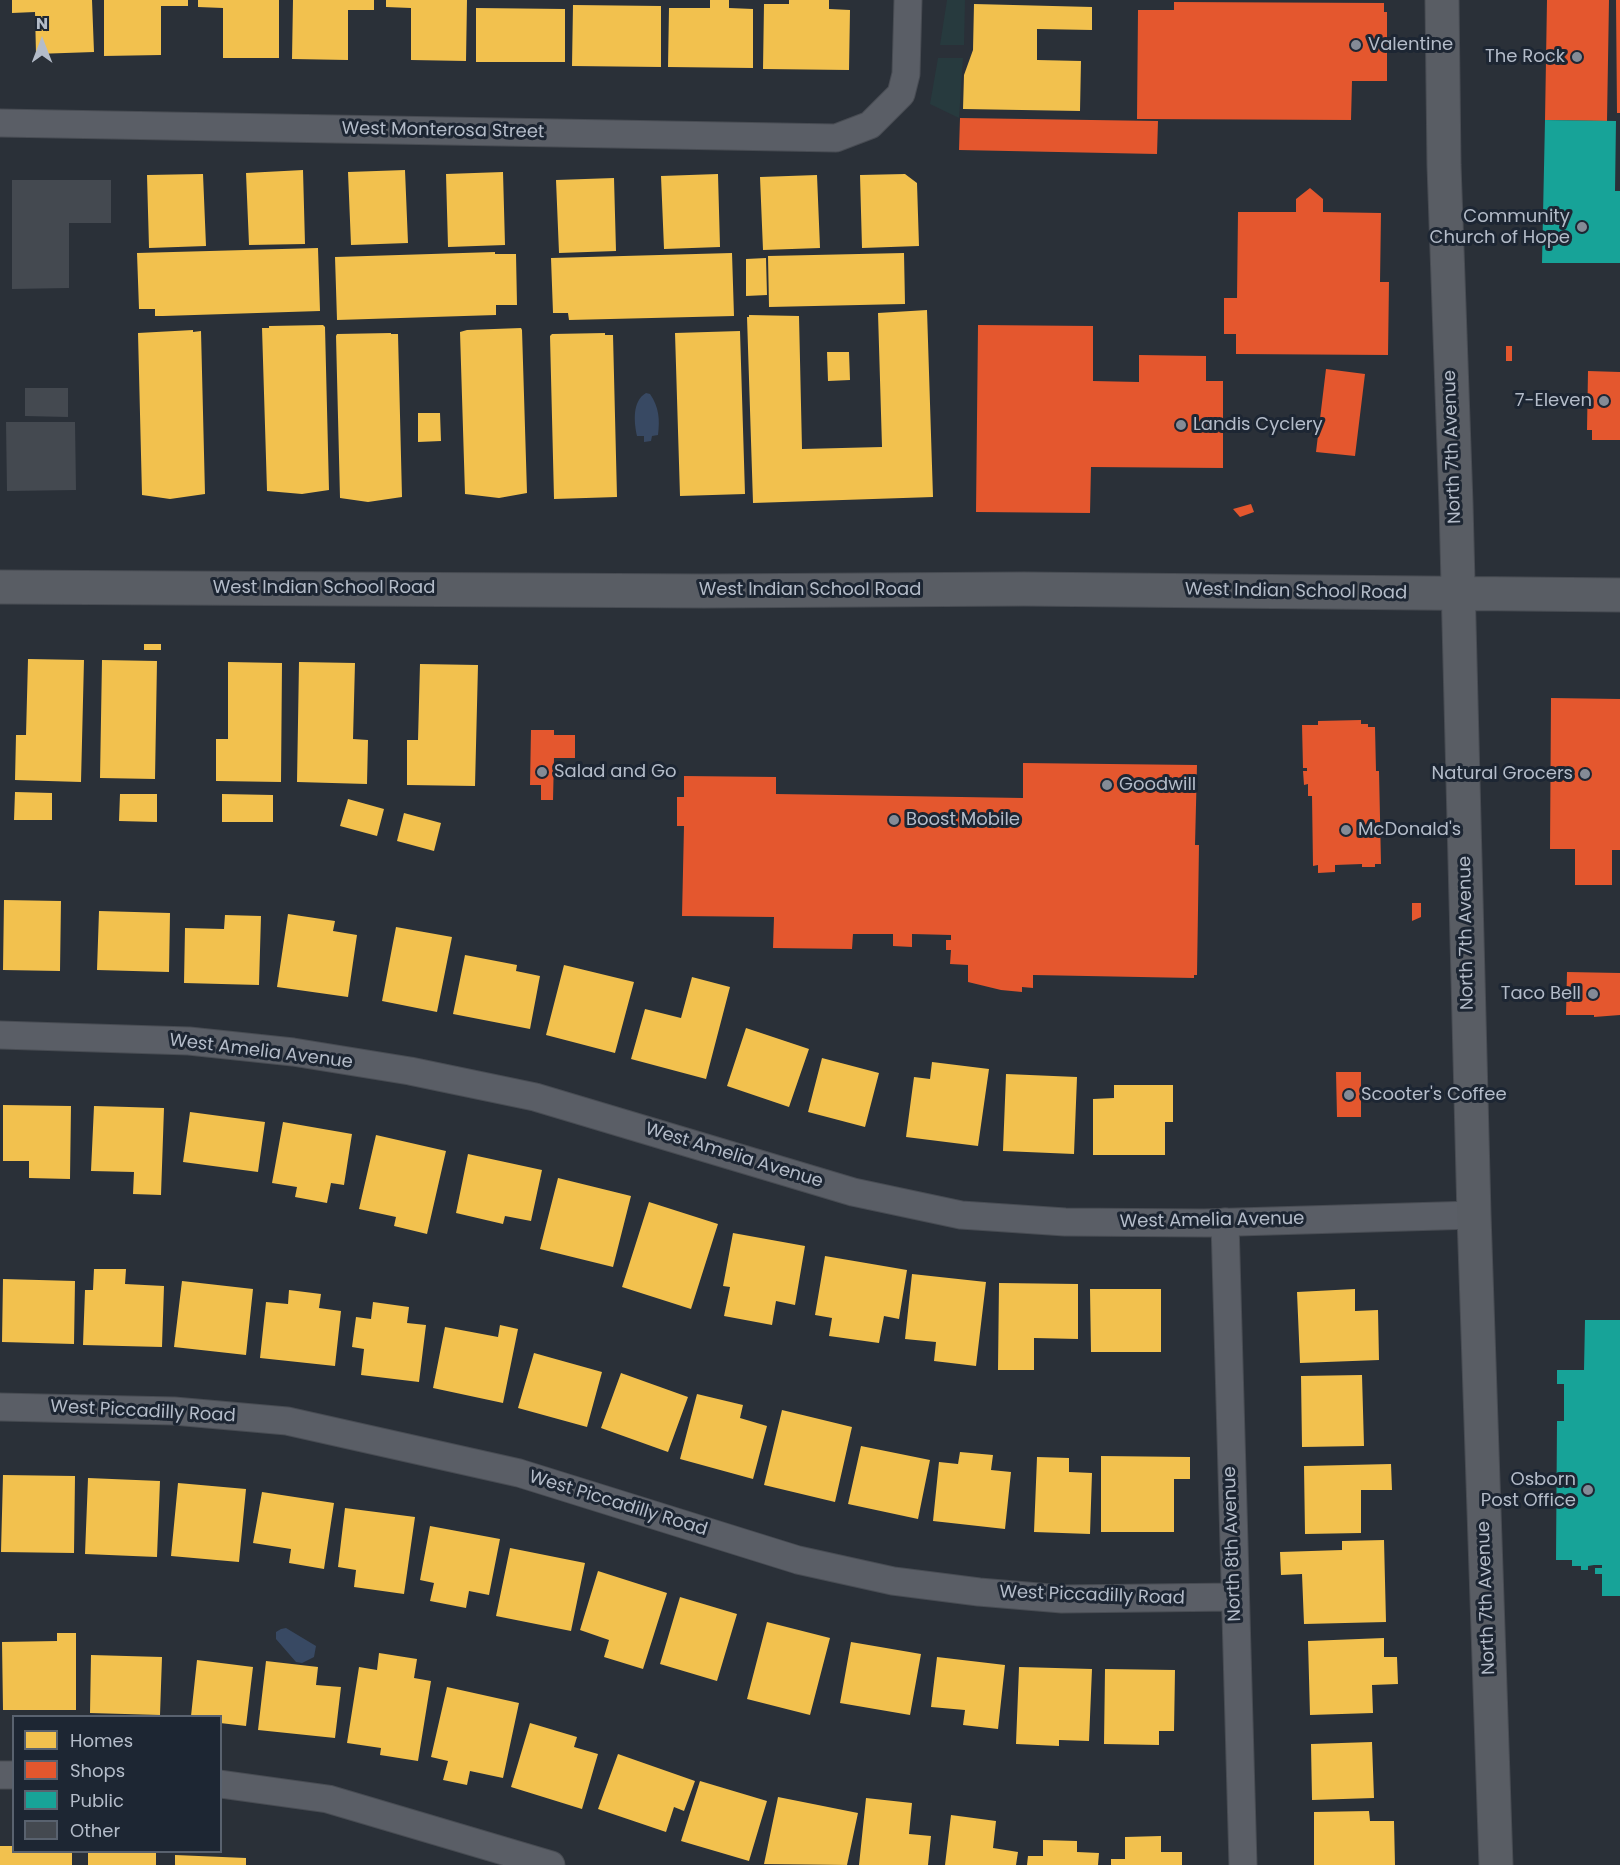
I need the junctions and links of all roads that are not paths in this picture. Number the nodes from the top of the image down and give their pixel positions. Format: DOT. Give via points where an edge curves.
graph roads {
  1 [pos="908,0"];
  2 [pos="1442,0"];
  3 [pos="0,123"];
  4 [pos="0,586"];
  5 [pos="1456,594"];
  6 [pos="1620,595"];
  7 [pos="0,1035"];
  8 [pos="1474,1215"];
  9 [pos="1225,1222"];
  10 [pos="0,1407"];
  11 [pos="1235,1597"];
  12 [pos="222,1784"];
  13 [pos="551,1865"];
  14 [pos="1243,1865"];
  15 [pos="1496,1865"];
  1 -- 3 [label="street, West Monterosa Street" via="901,94 870,125 836,138"];
  2 -- 5 [label="main road, North 7th Avenue"];
  4 -- 5 [label="main road, West Indian School Road"];
  5 -- 6 [label="main road, West Indian School Road"];
  5 -- 8 [label="main road, North 7th Avenue"];
  7 -- 9 [label="street, West Amelia Avenue" via="189,1041 293,1052 410,1071 535,1097 853,1192 961,1215 1065,1222"];
  8 -- 9 [label="street, West Amelia Avenue"];
  8 -- 15 [label="main road, North 7th Avenue"];
  9 -- 11 [label="street, North 8th Avenue"];
  10 -- 11 [label="street, West Piccadilly Road" via="174,1411 287,1420 519,1473 798,1560 893,1581 1062,1599"];
  11 -- 14 [label="street, North 8th Avenue"];
  12 -- 13 [label="street" via="328,1799"];
}
